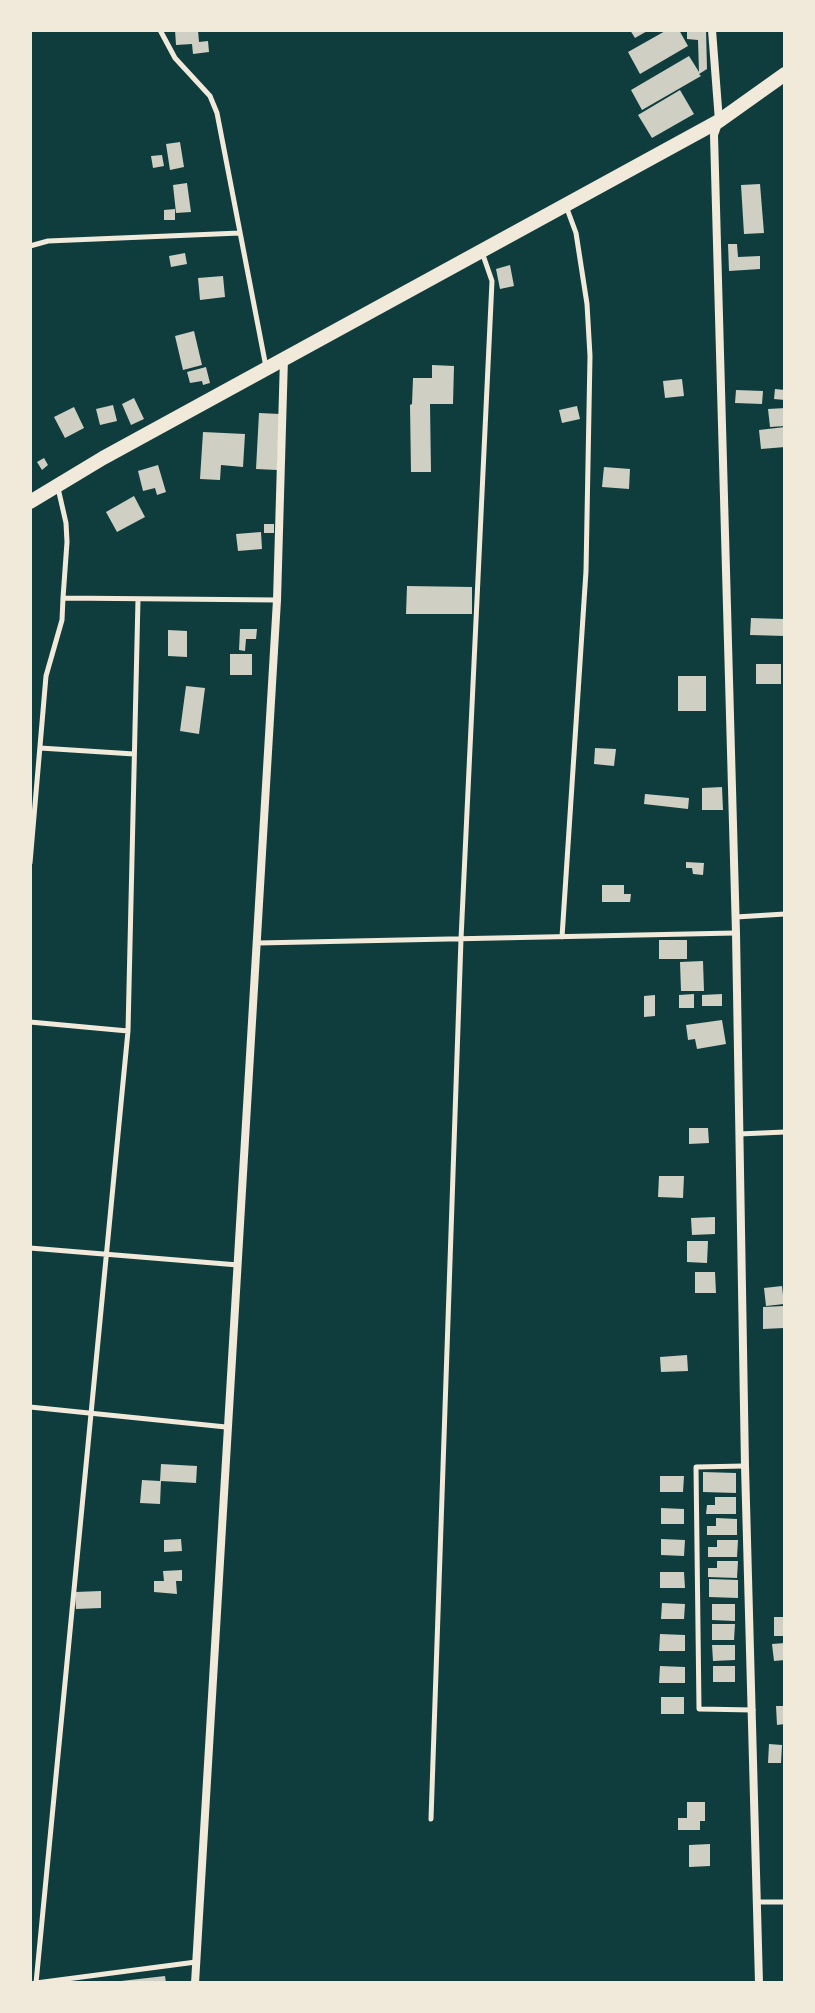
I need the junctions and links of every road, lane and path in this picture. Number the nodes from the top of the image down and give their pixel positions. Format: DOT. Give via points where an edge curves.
graph roads {
  1 [pos="160,30"];
  2 [pos="712,30"];
  3 [pos="785,74"];
  4 [pos="719,121"];
  5 [pos="566,205"];
  6 [pos="240,233"];
  7 [pos="30,246"];
  8 [pos="482,251"];
  9 [pos="284,358"];
  10 [pos="266,368"];
  11 [pos="58,486"];
  12 [pos="30,502"];
  13 [pos="63,598"];
  14 [pos="138,599"];
  15 [pos="277,600"];
  16 [pos="40,748"];
  17 [pos="134,754"];
  18 [pos="30,863"];
  19 [pos="785,914"];
  20 [pos="736,917"];
  21 [pos="736,933"];
  22 [pos="562,937"];
  23 [pos="461,939"];
  24 [pos="258,943"];
  25 [pos="30,1022"];
  26 [pos="128,1031"];
  27 [pos="785,1132"];
  28 [pos="739,1134"];
  29 [pos="30,1248"];
  30 [pos="106,1254"];
  31 [pos="238,1265"];
  32 [pos="30,1407"];
  33 [pos="91,1414"];
  34 [pos="226,1427"];
  35 [pos="745,1466"];
  36 [pos="753,1710"];
  37 [pos="431,1819"];
  38 [pos="757,1902"];
  39 [pos="785,1902"];
  40 [pos="196,1962"];
  41 [pos="36,1983"];
  42 [pos="195,1983"];
  43 [pos="759,1983"];
  1 -- 6 [label="lane" via="217,113"];
  2 -- 4 [label="street"];
  3 -- 4 [label="main road"];
  4 -- 5 [label="main road"];
  4 -- 20 [label="street" via="714,135"];
  5 -- 8 [label="main road"];
  5 -- 22 [label="lane" via="581,262 590,356 586,571"];
  6 -- 7 [label="lane"];
  6 -- 10 [label="lane"];
  8 -- 9 [label="main road"];
  8 -- 23 [label="lane" via="492,281"];
  9 -- 10 [label="main road"];
  9 -- 15 [label="street"];
  10 -- 11 [label="main road"];
  11 -- 12 [label="main road"];
  11 -- 13 [label="lane" via="67,542"];
  13 -- 14 [label="lane"];
  13 -- 16 [label="lane" via="46,676"];
  14 -- 15 [label="lane"];
  14 -- 17 [label="lane"];
  15 -- 24 [label="street"];
  16 -- 17 [label="lane"];
  16 -- 18 [label="lane"];
  17 -- 26 [label="lane"];
  19 -- 20 [label="lane"];
  20 -- 21 [label="street"];
  21 -- 22 [label="lane"];
  21 -- 28 [label="street"];
  22 -- 23 [label="lane"];
  23 -- 24 [label="lane"];
  23 -- 37 [label="lane"];
  24 -- 31 [label="street"];
  25 -- 26 [label="lane"];
  26 -- 30 [label="lane"];
  27 -- 28 [label="lane"];
  28 -- 35 [label="street"];
  29 -- 30 [label="lane"];
  30 -- 31 [label="lane"];
  30 -- 33 [label="lane"];
  31 -- 34 [label="street"];
  32 -- 33 [label="lane"];
  33 -- 34 [label="lane"];
  33 -- 41 [label="lane"];
  34 -- 40 [label="street"];
  35 -- 36 [label="street"];
  35 -- 36 [label="lane" via="696,1467 699,1709"];
  36 -- 38 [label="street"];
  38 -- 39 [label="lane"];
  38 -- 43 [label="street"];
  40 -- 41 [label="lane"];
  40 -- 42 [label="street"];
}
